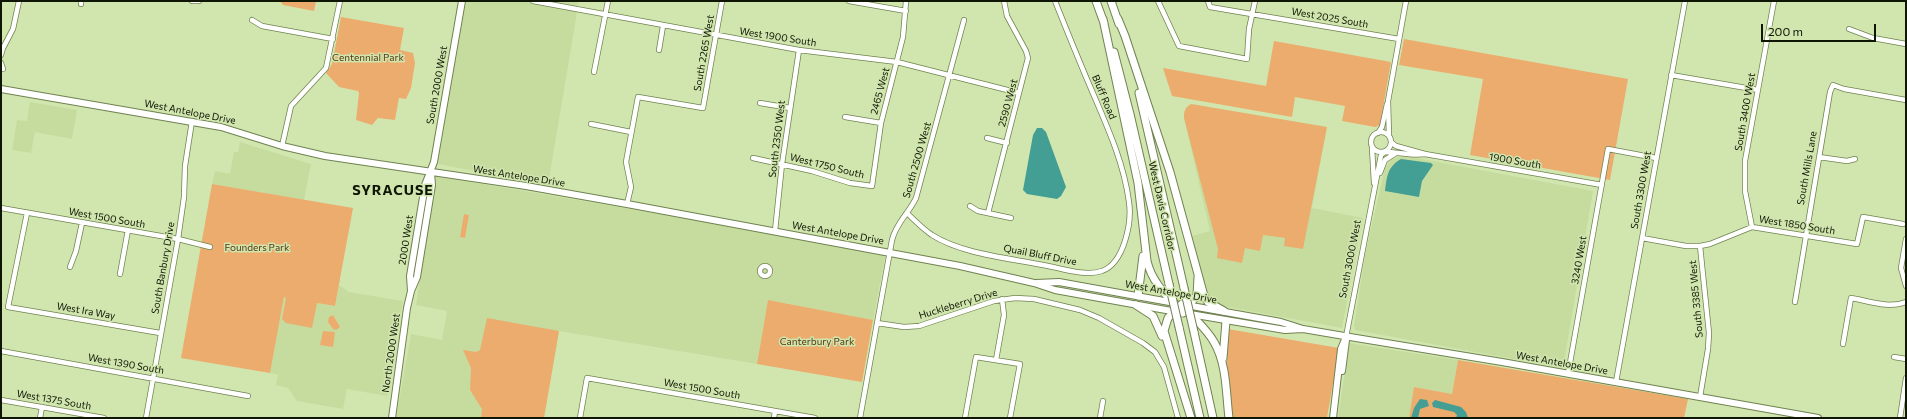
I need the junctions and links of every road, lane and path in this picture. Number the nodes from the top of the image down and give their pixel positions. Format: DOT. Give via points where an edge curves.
graph roads {
  1 [pos="19,1"];
  2 [pos="192,1"];
  3 [pos="340,1"];
  4 [pos="462,1"];
  5 [pos="533,1"];
  6 [pos="608,1"];
  7 [pos="722,1"];
  8 [pos="849,1"];
  9 [pos="906,1"];
  10 [pos="1004,1"];
  11 [pos="1055,1"];
  12 [pos="1096,1"];
  13 [pos="1111,1"];
  14 [pos="1158,1"];
  15 [pos="1208,1"];
  16 [pos="1255,1"];
  17 [pos="1406,1"];
  18 [pos="1685,1"];
  19 [pos="1774,1"];
  20 [pos="198,2"];
  21 [pos="906,11"];
  22 [pos="606,14"];
  23 [pos="1252,14"];
  24 [pos="1103,19"];
  25 [pos="1118,19"];
  26 [pos="252,20"];
  27 [pos="964,20"];
  28 [pos="663,26"];
  29 [pos="1850,29"];
  30 [pos="715,35"];
  31 [pos="333,39"];
  32 [pos="1400,39"];
  33 [pos="1906,44"];
  34 [pos="659,50"];
  35 [pos="799,50"];
  36 [pos="1,55"];
  37 [pos="1,62"];
  38 [pos="897,62"];
  39 [pos="3,69"];
  40 [pos="594,72"];
  41 [pos="1671,75"];
  42 [pos="950,76"];
  43 [pos="1,89"];
  44 [pos="1758,90"];
  45 [pos="1019,93"];
  46 [pos="1906,100"];
  47 [pos="1388,101"];
  48 [pos="760,103"];
  49 [pos="790,108"];
  50 [pos="845,117"];
  51 [pos="192,121"];
  52 [pos="881,123"];
  53 [pos="591,124"];
  54 [pos="631,132"];
  55 [pos="1377,133"];
  56 [pos="1389,136"];
  57 [pos="987,138"];
  58 [pos="1391,142"];
  59 [pos="1007,143"];
  60 [pos="282,146"];
  61 [pos="1372,147"];
  62 [pos="1385,152"];
  63 [pos="1400,152"];
  64 [pos="1425,154"];
  65 [pos="1818,157"];
  66 [pos="753,158"];
  67 [pos="1656,158"];
  68 [pos="1855,159"];
  69 [pos="782,164"];
  70 [pos="431,172"];
  71 [pos="1377,177"];
  72 [pos="1374,184"];
  73 [pos="1602,185"];
  74 [pos="872,186"];
  75 [pos="1129,202"];
  76 [pos="627,204"];
  77 [pos="970,206"];
  78 [pos="1,208"];
  79 [pos="27,213"];
  80 [pos="907,213"];
  81 [pos="988,213"];
  82 [pos="1011,218"];
  83 [pos="82,223"];
  84 [pos="1903,224"];
  85 [pos="1752,227"];
  86 [pos="1144,228"];
  87 [pos="128,230"];
  88 [pos="775,231"];
  89 [pos="1805,236"];
  90 [pos="1642,238"];
  91 [pos="178,239"];
  92 [pos="1906,239"];
  93 [pos="1700,246"];
  94 [pos="210,247"];
  95 [pos="889,252"];
  96 [pos="70,267"];
  97 [pos="120,274"];
  98 [pos="1198,277"];
  99 [pos="1034,283"];
  100 [pos="1906,286"];
  101 [pos="411,291"];
  102 [pos="1138,296"];
  103 [pos="1002,299"];
  104 [pos="1795,302"];
  105 [pos="1906,302"];
  106 [pos="1136,305"];
  107 [pos="1182,308"];
  108 [pos="1224,311"];
  109 [pos="1226,321"];
  110 [pos="877,323"];
  111 [pos="1303,329"];
  112 [pos="160,333"];
  113 [pos="1346,337"];
  114 [pos="1166,343"];
  115 [pos="1843,344"];
  116 [pos="1,351"];
  117 [pos="1894,357"];
  118 [pos="1906,359"];
  119 [pos="996,360"];
  120 [pos="1223,368"];
  121 [pos="1568,374"];
  122 [pos="153,378"];
  123 [pos="1906,378"];
  124 [pos="1616,382"];
  125 [pos="248,396"];
  126 [pos="1700,397"];
  127 [pos="1,400"];
  128 [pos="1103,401"];
  129 [pos="42,407"];
  130 [pos="775,411"];
  131 [pos="89,417"];
  132 [pos="40,418"];
  133 [pos="104,418"];
  134 [pos="146,418"];
  135 [pos="392,418"];
  136 [pos="580,418"];
  137 [pos="774,418"];
  138 [pos="815,418"];
  139 [pos="860,418"];
  140 [pos="965,418"];
  141 [pos="1010,418"];
  142 [pos="1100,418"];
  143 [pos="1178,418"];
  144 [pos="1191,418"];
  145 [pos="1200,418"];
  146 [pos="1213,418"];
  147 [pos="1229,418"];
  148 [pos="1332,418"];
  149 [pos="1818,418"];
  150 [pos="1900,418"];
  1 -- 36 [label="street" via="13,29"];
  2 -- 20 [label="street"];
  3 -- 31 [label="street"];
  4 -- 70 [label="main road, South 2000 West"];
  5 -- 22 [label="street, West 1900 South"];
  6 -- 22 [label="street"];
  7 -- 30 [label="street, South 2265 West"];
  8 -- 21 [label="street"];
  9 -- 21 [label="street, 2465 West"];
  10 -- 45 [label="street, 2590 West" via="1007,16 1028,58"];
  11 -- 75 [label="street, Bluff Road" via="1112,138"];
  12 -- 24 [label="highway, West Davis Corridor"];
  13 -- 25 [label="highway, West Davis Corridor"];
  14 -- 23 [label="street" via="1179,46 1247,59"];
  15 -- 23 [label="street, West 2025 South" via="1210,7"];
  16 -- 23 [label="street"];
  17 -- 32 [label="street"];
  18 -- 41 [label="street, South 3300 West"];
  19 -- 44 [label="street, South 3400 West"];
  21 -- 38 [label="street, 2465 West"];
  22 -- 28 [label="street, West 1900 South"];
  22 -- 40 [label="street"];
  23 -- 32 [label="street, West 2025 South"];
  24 -- 86 [label="highway" via="1138,183"];
  24 -- 145 [label="highway, West Davis Corridor, bridge" via="1130,114"];
  25 -- 98 [label="highway" via="1170,172"];
  25 -- 146 [label="highway, West Davis Corridor, bridge" via="1138,86"];
  26 -- 31 [label="street" via="262,26"];
  27 -- 42 [label="street, South 2500 West"];
  28 -- 30 [label="street, West 1900 South"];
  28 -- 34 [label="street"];
  29 -- 33 [label="street" via="1873,38"];
  30 -- 35 [label="street, West 1900 South"];
  30 -- 54 [label="street, South 2265 West" via="703,108 638,97"];
  31 -- 60 [label="street" via="326,68 291,106"];
  32 -- 47 [label="street"];
  35 -- 38 [label="street, West 1900 South"];
  35 -- 49 [label="street, South 2350 West"];
  37 -- 39 [label="street"];
  38 -- 42 [label="street, West 1900 South"];
  38 -- 52 [label="street, 2465 West"];
  41 -- 44 [label="street"];
  41 -- 67 [label="street, South 3300 West"];
  42 -- 45 [label="street, West 1900 South"];
  42 -- 80 [label="street, South 2500 West" via="916,198"];
  43 -- 51 [label="main road, West Antelope Drive"];
  44 -- 85 [label="street, South 3400 West" via="1744,176"];
  45 -- 59 [label="street, 2590 West"];
  46 -- 65 [label="street, South Mills Lane" via="1833,85"];
  47 -- 55 [label="street" via="1382,127"];
  47 -- 56 [label="street"];
  48 -- 49 [label="street"];
  49 -- 69 [label="street, South 2350 West"];
  50 -- 52 [label="street"];
  51 -- 60 [label="main road, West Antelope Drive"];
  51 -- 91 [label="street, South Banbury Drive"];
  52 -- 74 [label="street, 2465 West"];
  53 -- 54 [label="street"];
  54 -- 76 [label="street" via="626,162 631,187"];
  55 -- 56 [label="street"];
  55 -- 61 [label="street" via="1371,141"];
  56 -- 58 [label="street"];
  57 -- 59 [label="street"];
  58 -- 62 [label="street" via="1390,148"];
  58 -- 64 [label="street"];
  59 -- 81 [label="street, 2590 West"];
  60 -- 70 [label="main road, West Antelope Drive" via="325,156"];
  61 -- 62 [label="street" via="1376,151"];
  61 -- 72 [label="street, South 3000 West"];
  62 -- 63 [label="street"];
  62 -- 71 [label="street, South 3000 West" via="1379,161"];
  63 -- 64 [label="street"];
  63 -- 71 [label="street" via="1385,160"];
  64 -- 73 [label="street, 1900 South"];
  65 -- 68 [label="street" via="1847,162"];
  65 -- 89 [label="street, South Mills Lane"];
  66 -- 69 [label="street, West 1750 South"];
  67 -- 73 [label="street, 3240 West" via="1608,149"];
  67 -- 90 [label="street, South 3300 West"];
  69 -- 74 [label="street, West 1750 South" via="850,183"];
  69 -- 88 [label="street, South 2350 West"];
  70 -- 76 [label="main road, West Antelope Drive"];
  70 -- 101 [label="main road, 2000 West" via="425,185 410,276"];
  71 -- 72 [label="street, South 3000 West"];
  72 -- 113 [label="street, South 3000 West"];
  73 -- 121 [label="street, 3240 West"];
  75 -- 80 [label="street, Quail Bluff Drive" via="1129,220 1120,255 1109,268 1093,273 966,249 944,242"];
  76 -- 88 [label="main road, West Antelope Drive"];
  77 -- 81 [label="street"];
  78 -- 79 [label="street, West 1500 South"];
  79 -- 83 [label="street, West 1500 South"];
  79 -- 112 [label="street, West Ira Way" via="8,307"];
  80 -- 95 [label="street, South 2500 West" via="895,230"];
  81 -- 82 [label="street"];
  83 -- 87 [label="street, West 1500 South"];
  83 -- 96 [label="street"];
  84 -- 89 [label="street, West 1850 South" via="1864,218 1857,244"];
  85 -- 89 [label="street, West 1850 South"];
  85 -- 93 [label="street, West 1850 South"];
  86 -- 102 [label="highway" via="1143,263"];
  86 -- 107 [label="highway" via="1150,272 1157,284"];
  87 -- 91 [label="street, West 1500 South"];
  87 -- 97 [label="street"];
  88 -- 95 [label="main road, West Antelope Drive"];
  89 -- 104 [label="street, South Mills Lane"];
  90 -- 93 [label="street, West 1850 South"];
  90 -- 124 [label="street, South 3300 West"];
  91 -- 94 [label="street, West 1500 South"];
  91 -- 112 [label="street, South Banbury Drive"];
  92 -- 100 [label="street" via="1901,268"];
  93 -- 126 [label="street, South 3385 West" via="1709,333"];
  95 -- 99 [label="main road, West Antelope Drive"];
  95 -- 110 [label="street, South 2500 West"];
  98 -- 107 [label="highway" via="1198,291"];
  98 -- 108 [label="highway" via="1205,298"];
  99 -- 102 [label="main road, West Antelope Drive" via="1058,282"];
  99 -- 106 [label="main road, West Antelope Drive" via="1055,290"];
  101 -- 135 [label="main road, North 2000 West"];
  102 -- 107 [label="main road, West Antelope Drive"];
  103 -- 110 [label="street, Huckleberry Drive" via="919,326 904,327"];
  103 -- 119 [label="street" via="1004,315"];
  103 -- 143 [label="street, Huckleberry Drive" via="1028,298 1093,314 1147,346 1158,356 1165,370"];
  105 -- 115 [label="street" via="1887,305 1852,298"];
  106 -- 107 [label="main road, West Antelope Drive"];
  106 -- 114 [label="highway" via="1153,316"];
  107 -- 108 [label="main road, West Antelope Drive"];
  107 -- 109 [label="main road, West Antelope Drive"];
  107 -- 114 [label="highway" via="1168,317 1164,325"];
  107 -- 120 [label="highway" via="1214,342"];
  108 -- 111 [label="main road, West Antelope Drive" via="1286,323"];
  109 -- 111 [label="main road, West Antelope Drive" via="1285,330"];
  109 -- 120 [label="highway"];
  110 -- 139 [label="street, South 2500 West"];
  111 -- 113 [label="main road, West Antelope Drive"];
  112 -- 122 [label="street, South Banbury Drive"];
  113 -- 121 [label="main road, West Antelope Drive"];
  113 -- 148 [label="main road, South 3000 West" via="1346,350"];
  114 -- 144 [label="highway"];
  116 -- 122 [label="street, West 1390 South"];
  117 -- 118 [label="street"];
  119 -- 140 [label="street" via="976,357"];
  119 -- 141 [label="street" via="1020,364"];
  120 -- 147 [label="highway"];
  121 -- 124 [label="main road, West Antelope Drive"];
  122 -- 125 [label="street, West 1390 South"];
  122 -- 134 [label="street, South Banbury Drive"];
  123 -- 150 [label="street"];
  124 -- 126 [label="main road, West Antelope Drive"];
  126 -- 149 [label="main road, West Antelope Drive"];
  127 -- 129 [label="street, West 1375 South"];
  128 -- 142 [label="street"];
  129 -- 131 [label="street, West 1375 South"];
  129 -- 132 [label="street"];
  130 -- 136 [label="street, West 1500 South" via="587,378"];
  130 -- 137 [label="street"];
  130 -- 138 [label="street, West 1500 South"];
  131 -- 133 [label="street, West 1375 South"];
}
